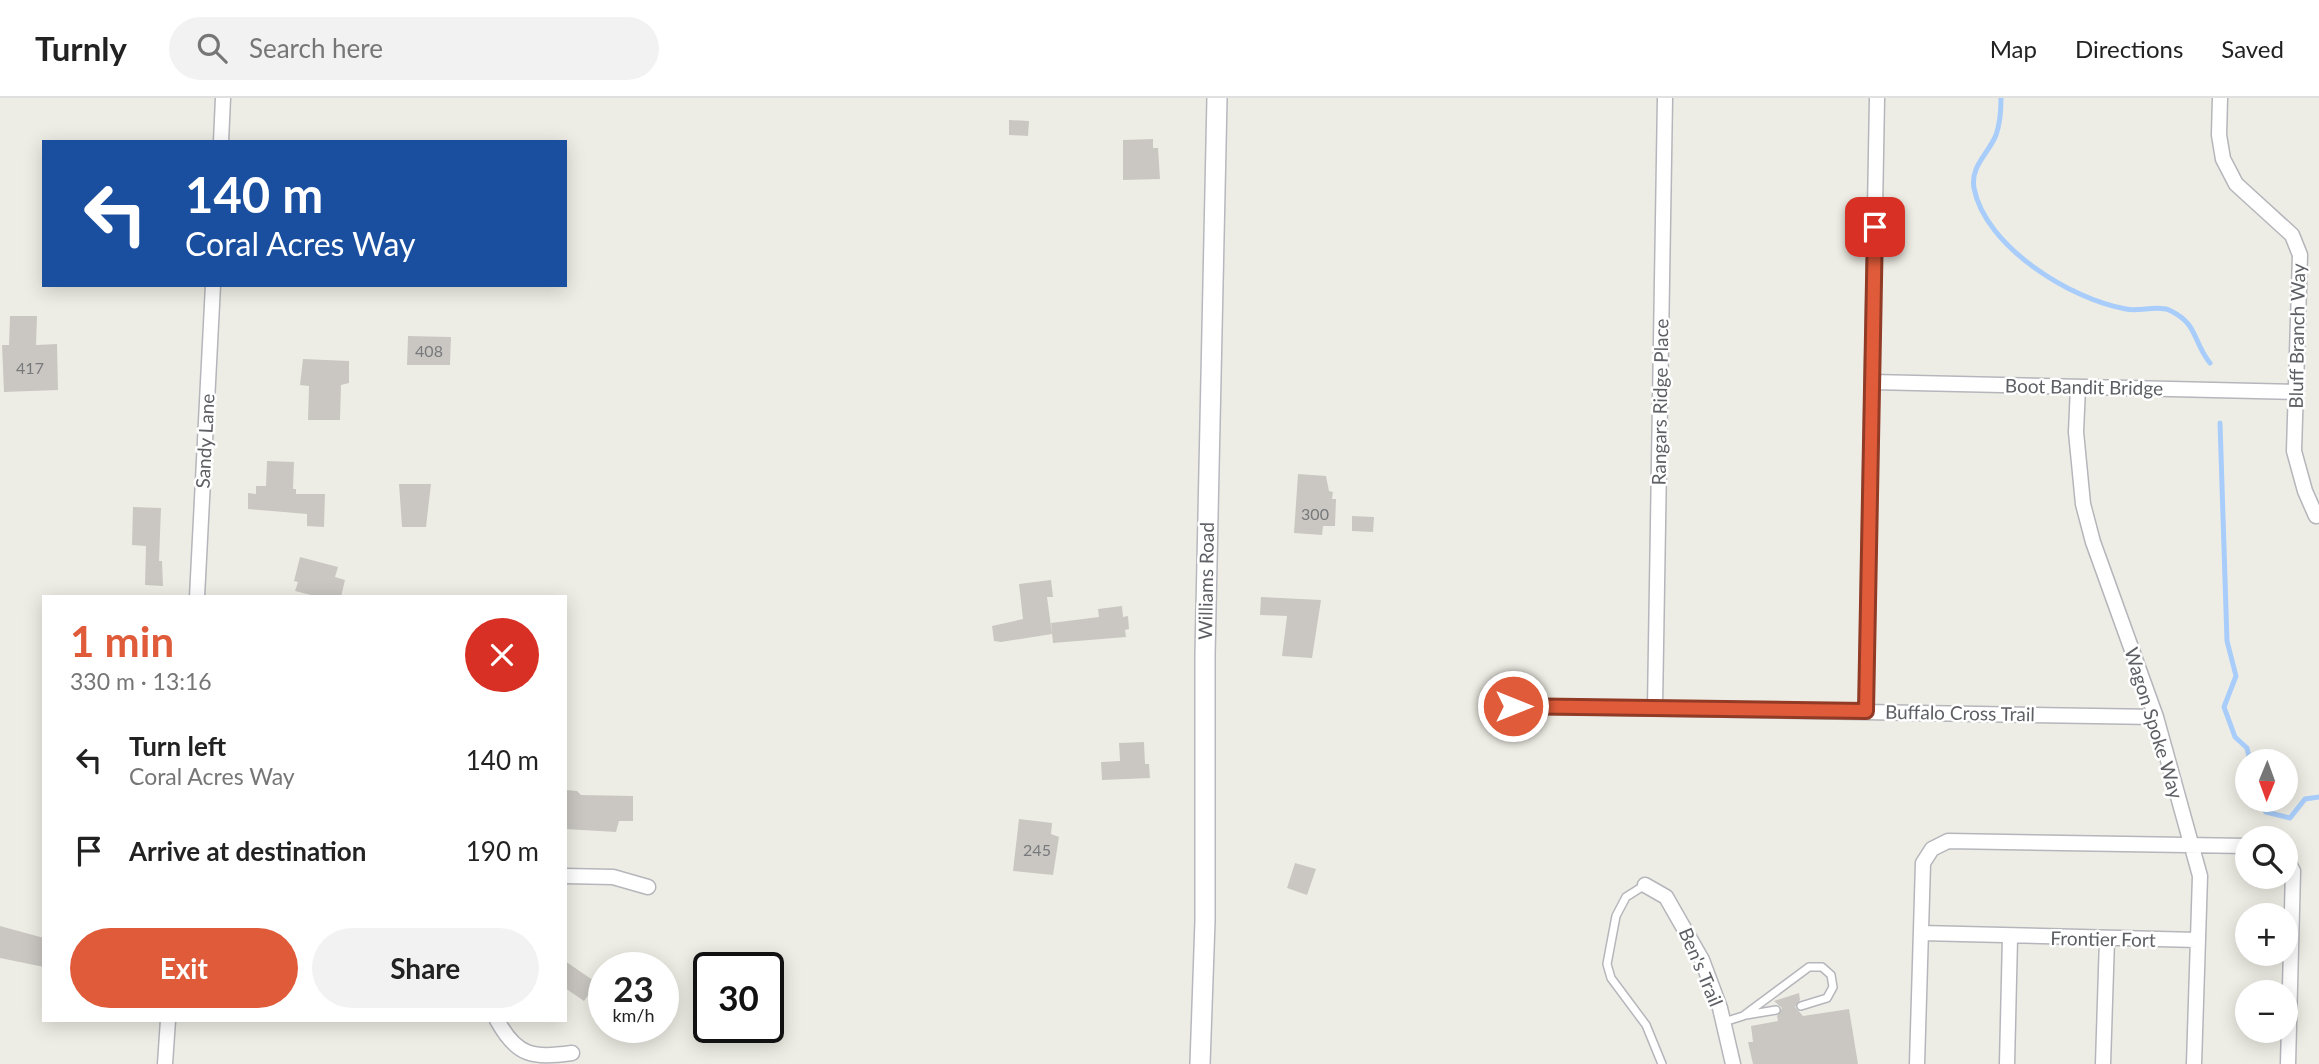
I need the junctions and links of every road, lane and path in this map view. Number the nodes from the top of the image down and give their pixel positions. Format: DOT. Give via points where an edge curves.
graph roads {
  1 [pos="223,98"];
  2 [pos="1217,98"];
  3 [pos="1665,98"];
  4 [pos="1877,98"];
  5 [pos="2220,98"];
  6 [pos="221,140"];
  7 [pos="213,287"];
  8 [pos="1872,382"];
  9 [pos="2078,387"];
  10 [pos="2297,392"];
  11 [pos="2316,516"];
  12 [pos="197,595"];
  13 [pos="1513,706"];
  14 [pos="1655,707"];
  15 [pos="1866,711"];
  16 [pos="2156,717"];
  17 [pos="2191,845"];
  18 [pos="2235,846"];
  19 [pos="567,876"];
  20 [pos="1645,885"];
  21 [pos="648,887"];
  22 [pos="2293,889"];
  23 [pos="1921,933"];
  24 [pos="2010,937"];
  25 [pos="2106,939"];
  26 [pos="2197,940"];
  27 [pos="1801,1006"];
  28 [pos="1776,1010"];
  29 [pos="1743,1016"];
  30 [pos="168,1022"];
  31 [pos="498,1022"];
  32 [pos="1723,1022"];
  33 [pos="572,1053"];
  34 [pos="165,1064"];
  35 [pos="1200,1064"];
  36 [pos="1662,1064"];
  37 [pos="1733,1064"];
  38 [pos="1917,1064"];
  39 [pos="2007,1064"];
  40 [pos="2103,1064"];
  41 [pos="2194,1064"];
  42 [pos="2288,1064"];
  1 -- 6 [label="street"];
  2 -- 35 [label="street, Williams Road"];
  3 -- 14 [label="street, Rangars Ridge Place"];
  4 -- 8 [label="street"];
  5 -- 10 [label="street, Bluff Branch Way" via="2223,159 2236,184 2292,235 2300,255"];
  7 -- 12 [label="street, Sandy Lane"];
  8 -- 9 [label="street, Boot Bandit Bridge"];
  8 -- 15 [label="street"];
  9 -- 10 [label="street, Boot Bandit Bridge"];
  9 -- 16 [label="street, Wagon Spoke Way" via="2083,504"];
  10 -- 11 [label="street, Bluff Branch Way" via="2294,451"];
  13 -- 14 [label="street, Buffalo Cross Trail"];
  14 -- 15 [label="street, Buffalo Cross Trail"];
  15 -- 16 [label="street, Buffalo Cross Trail"];
  16 -- 17 [label="street, Wagon Spoke Way"];
  17 -- 18 [label="street"];
  17 -- 23 [label="street" via="1948,841 1932,849 1923,863"];
  17 -- 26 [label="street, Wagon Spoke Way" via="2200,876"];
  19 -- 21 [label="street" via="613,877"];
  20 -- 32 [label="street, Ben's Trail" via="1667,897 1685,926"];
  20 -- 36 [label="lane" via="1626,897 1616,916 1607,964 1646,1025"];
  22 -- 42 [label="street"];
  23 -- 24 [label="street, Frontier Fort"];
  23 -- 38 [label="street"];
  24 -- 25 [label="street, Frontier Fort"];
  24 -- 39 [label="street"];
  25 -- 26 [label="street, Frontier Fort"];
  25 -- 40 [label="street"];
  26 -- 41 [label="street, Wagon Spoke Way"];
  27 -- 29 [label="lane" via="1827,998 1833,987 1831,975 1822,967 1809,967"];
  28 -- 29 [label="lane"];
  29 -- 32 [label="lane"];
  30 -- 34 [label="street"];
  31 -- 33 [label="street" via="508,1041 521,1051 544,1057"];
  32 -- 37 [label="street, Ben's Trail"];
}
